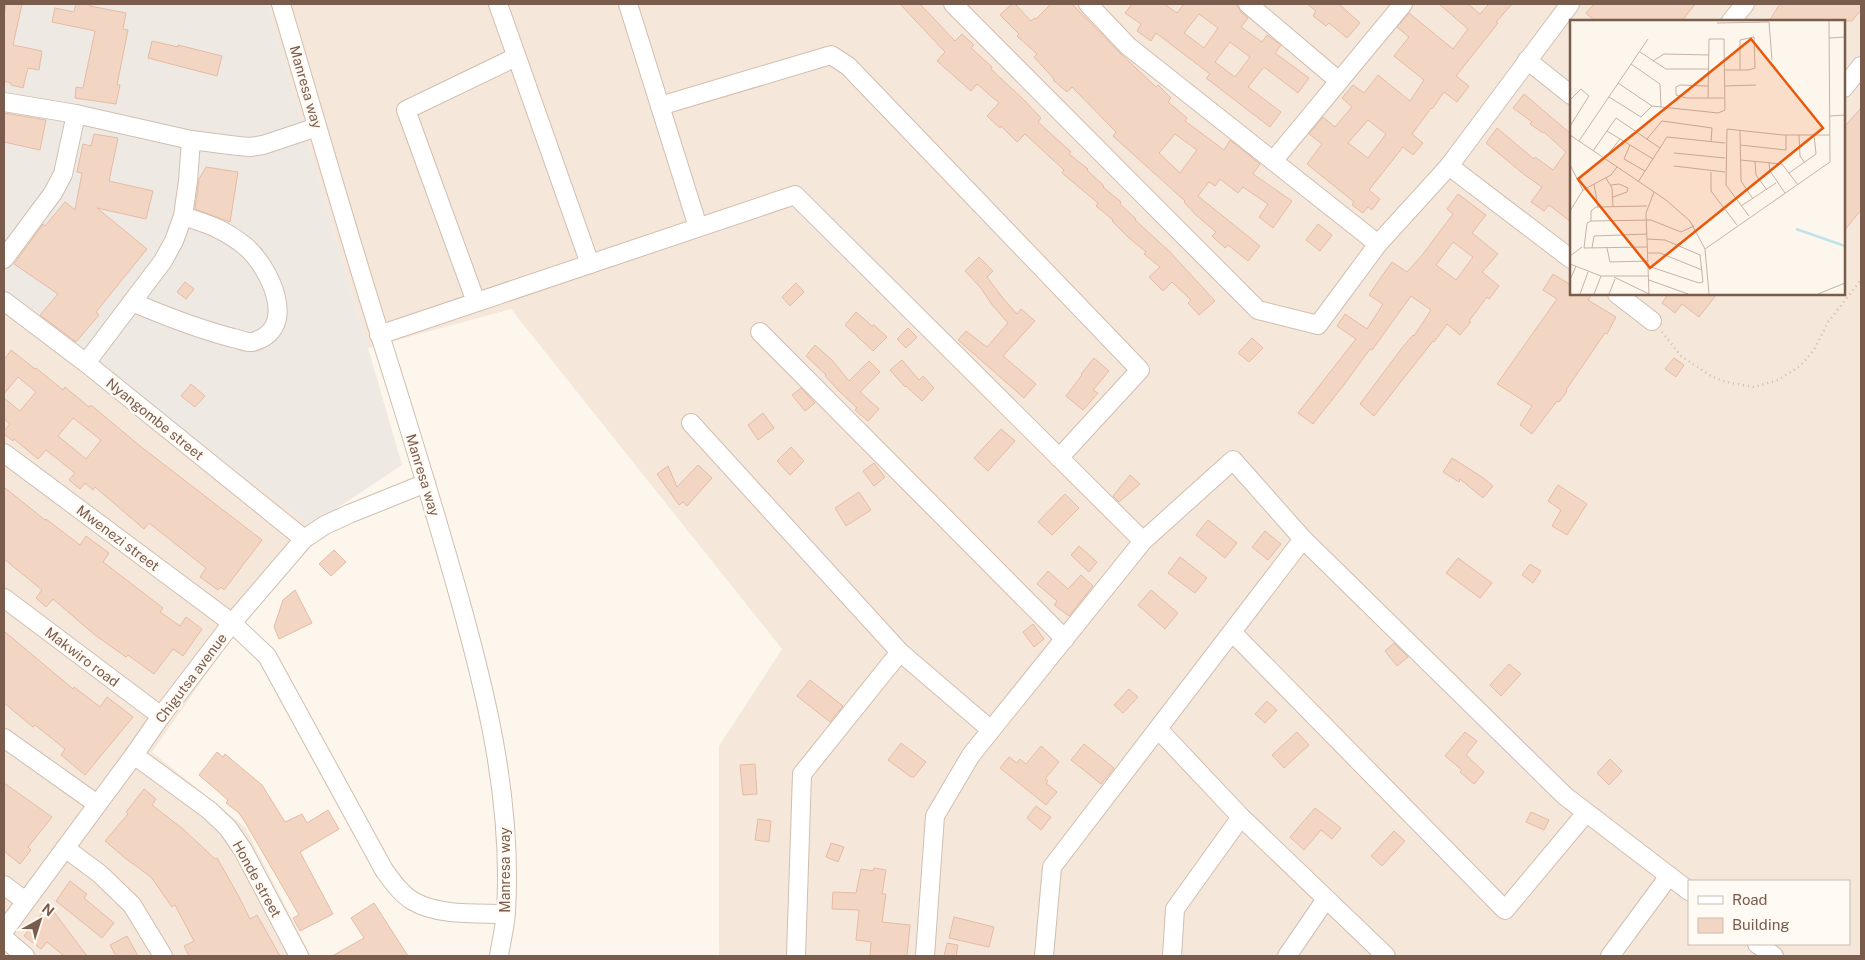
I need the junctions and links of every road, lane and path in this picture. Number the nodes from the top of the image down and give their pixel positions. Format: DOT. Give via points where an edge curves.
graph roads {
  1 [pos="498,4"];
  2 [pos="628,4"];
  3 [pos="953,4"];
  4 [pos="1088,4"];
  5 [pos="1248,4"];
  6 [pos="1403,4"];
  7 [pos="1570,4"];
  8 [pos="1745,4"];
  9 [pos="287,5"];
  10 [pos="1732,20"];
  11 [pos="516,57"];
  12 [pos="1527,60"];
  13 [pos="1861,66"];
  14 [pos="1339,81"];
  15 [pos="1845,87"];
  16 [pos="1570,94"];
  17 [pos="4,102"];
  18 [pos="660,106"];
  19 [pos="76,114"];
  20 [pos="317,127"];
  21 [pos="190,140"];
  22 [pos="1273,160"];
  23 [pos="1448,166"];
  24 [pos="183,216"];
  25 [pos="698,228"];
  26 [pos="1378,244"];
  27 [pos="1570,258"];
  28 [pos="4,259"];
  29 [pos="590,264"];
  30 [pos="1861,280"];
  31 [pos="1618,295"];
  32 [pos="4,302"];
  33 [pos="132,302"];
  34 [pos="476,302"];
  35 [pos="1652,321"];
  36 [pos="760,332"];
  37 [pos="379,335"];
  38 [pos="86,364"];
  39 [pos="691,423"];
  40 [pos="4,453"];
  41 [pos="1059,458"];
  42 [pos="426,483"];
  43 [pos="1303,538"];
  44 [pos="304,539"];
  45 [pos="1143,541"];
  46 [pos="4,598"];
  47 [pos="232,623"];
  48 [pos="1232,632"];
  49 [pos="1065,639"];
  50 [pos="900,652"];
  51 [pos="161,716"];
  52 [pos="1158,729"];
  53 [pos="991,730"];
  54 [pos="4,738"];
  55 [pos="134,755"];
  56 [pos="97,804"];
  57 [pos="1586,812"];
  58 [pos="1241,817"];
  59 [pos="65,848"];
  60 [pos="1669,876"];
  61 [pos="4,885"];
  62 [pos="1688,890"];
  63 [pos="1326,899"];
  64 [pos="25,901"];
  65 [pos="505,914"];
  66 [pos="4,931"];
  67 [pos="4,938"];
  68 [pos="1758,945"];
  69 [pos="25,956"];
  70 [pos="163,956"];
  71 [pos="299,956"];
  72 [pos="499,956"];
  73 [pos="796,956"];
  74 [pos="925,956"];
  75 [pos="1044,956"];
  76 [pos="1172,956"];
  77 [pos="1287,956"];
  78 [pos="1386,956"];
  79 [pos="1610,956"];
  80 [pos="1772,956"];
  1 -- 11 [label="street"];
  2 -- 18 [label="street"];
  3 -- 26 [label="street" via="1258,310 1318,325"];
  4 -- 22 [label="street" via="1128,46"];
  5 -- 14 [label="street"];
  6 -- 14 [label="street"];
  7 -- 12 [label="street"];
  8 -- 10 [label="street"];
  9 -- 20 [label="street, Manresa way"];
  11 -- 29 [label="street"];
  11 -- 34 [label="street" via="406,110"];
  12 -- 16 [label="street"];
  12 -- 23 [label="street"];
  13 -- 15 [label="street"];
  14 -- 22 [label="street"];
  17 -- 19 [label="street"];
  18 -- 25 [label="street"];
  18 -- 41 [label="street" via="831,55 848,66 1140,370"];
  19 -- 21 [label="street"];
  19 -- 28 [label="street" via="63,174 53,193"];
  20 -- 21 [label="street" via="250,147"];
  20 -- 37 [label="street, Manresa way"];
  21 -- 24 [label="street"];
  22 -- 26 [label="street"];
  23 -- 26 [label="street"];
  23 -- 27 [label="street"];
  24 -- 33 [label="street" via="163,261"];
  24 -- 33 [label="street" via="218,228 246,247 263,268 276,296 278,318 268,334 250,342 208,332"];
  25 -- 29 [label="street"];
  25 -- 41 [label="street" via="795,195"];
  29 -- 34 [label="street"];
  30 -- 35 [label="path" via="1828,322 1814,350 1800,366 1778,380 1754,387 1710,376 1681,356"];
  31 -- 35 [label="street"];
  32 -- 38 [label="street, Nyangombe street"];
  33 -- 38 [label="street"];
  34 -- 37 [label="street"];
  36 -- 49 [label="street"];
  37 -- 42 [label="street, Manresa way"];
  38 -- 44 [label="street, Nyangombe street"];
  39 -- 50 [label="street"];
  40 -- 47 [label="street, Mwenezi street"];
  41 -- 45 [label="street"];
  42 -- 44 [label="street, Chigutsa avenue" via="325,525"];
  42 -- 65 [label="street, Manresa way" via="489,708 505,822"];
  43 -- 45 [label="street" via="1233,460"];
  43 -- 48 [label="street"];
  43 -- 57 [label="street" via="1565,796"];
  44 -- 47 [label="street, Chigutsa avenue"];
  45 -- 49 [label="street"];
  46 -- 51 [label="street, Makwiro road"];
  47 -- 51 [label="street, Chigutsa avenue"];
  47 -- 65 [label="street, Mwenezi street" via="258,646 275,668 384,870 396,886 413,901 434,911"];
  48 -- 52 [label="street"];
  48 -- 57 [label="street" via="1505,910"];
  49 -- 53 [label="street"];
  50 -- 53 [label="street"];
  50 -- 73 [label="street" via="802,774"];
  51 -- 55 [label="street, Chigutsa avenue"];
  52 -- 58 [label="street"];
  52 -- 75 [label="street" via="1052,867"];
  53 -- 74 [label="street" via="971,755 935,816"];
  54 -- 56 [label="street"];
  55 -- 56 [label="street, Chigutsa avenue"];
  55 -- 71 [label="street, Honde street" via="209,810 228,828"];
  56 -- 59 [label="street, Chigutsa avenue"];
  57 -- 60 [label="street"];
  58 -- 63 [label="street"];
  58 -- 76 [label="street" via="1175,909"];
  59 -- 64 [label="street, Chigutsa avenue"];
  59 -- 70 [label="street" via="100,874 132,905"];
  60 -- 62 [label="street"];
  60 -- 79 [label="street"];
  61 -- 64 [label="street"];
  63 -- 77 [label="street"];
  63 -- 78 [label="street"];
  64 -- 66 [label="street, Chigutsa avenue"];
  65 -- 72 [label="street, Manresa way"];
  67 -- 69 [label="street"];
  68 -- 80 [label="street"];
}
